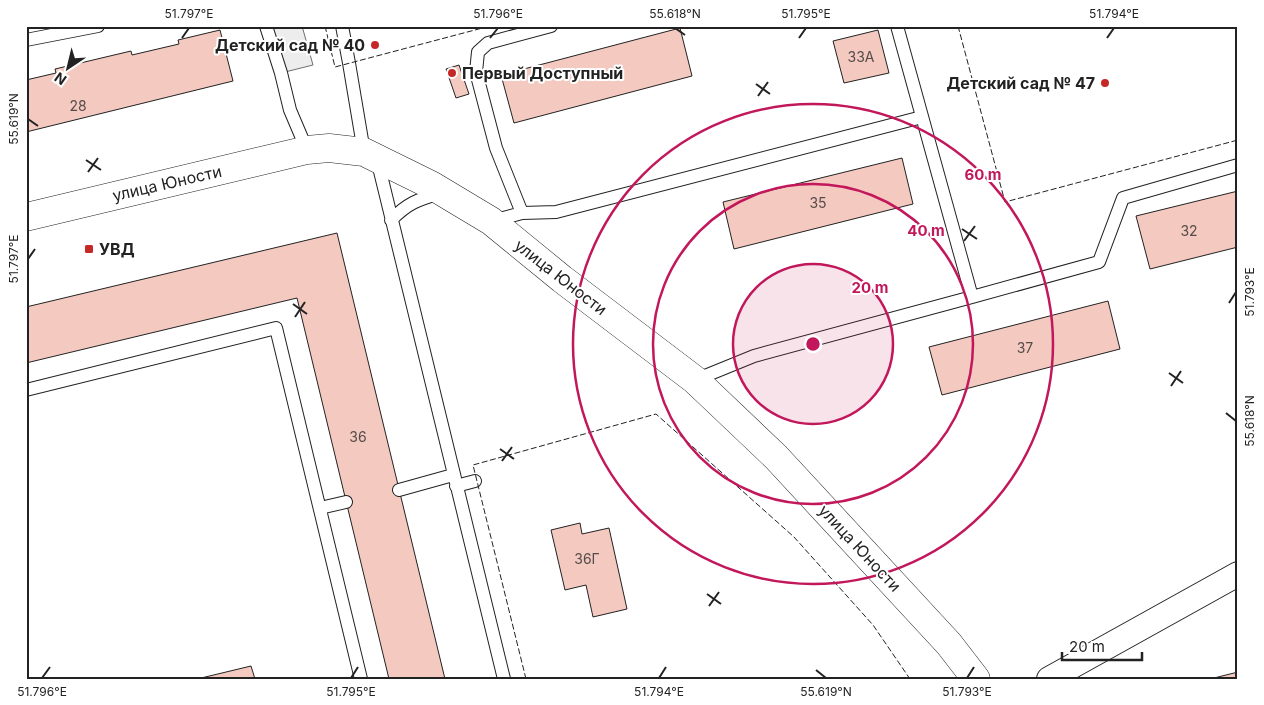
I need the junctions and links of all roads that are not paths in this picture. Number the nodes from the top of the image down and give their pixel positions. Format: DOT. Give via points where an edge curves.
graph roads {
  1 [pos="98,26"];
  2 [pos="266,26"];
  3 [pos="342,26"];
  4 [pos="550,26"];
  5 [pos="897,26"];
  6 [pos="26,40"];
  7 [pos="922,117"];
  8 [pos="307,150"];
  9 [pos="370,155"];
  10 [pos="1238,165"];
  11 [pos="443,192"];
  12 [pos="522,214"];
  13 [pos="26,217"];
  14 [pos="391,220"];
  15 [pos="491,221"];
  16 [pos="972,297"];
  17 [pos="695,380"];
  18 [pos="26,390"];
  19 [pos="455,481"];
  20 [pos="476,481"];
  21 [pos="399,490"];
  22 [pos="346,502"];
  23 [pos="320,508"];
  24 [pos="1238,574"];
  25 [pos="361,679"];
  26 [pos="504,679"];
  27 [pos="976,679"];
  28 [pos="1048,679"];
  1 -- 6 [label="lane"];
  2 -- 8 [label="lane" via="290,110"];
  3 -- 9 [label="lane"];
  4 -- 12 [label="lane" via="488,43 478,52 476,72 496,148"];
  5 -- 7 [label="lane"];
  7 -- 12 [label="lane" via="556,212"];
  7 -- 16 [label="lane"];
  8 -- 9 [label="street, улица Юности" via="329,148"];
  8 -- 13 [label="street, улица Юности"];
  9 -- 11 [label="street, улица Юности"];
  9 -- 14 [label="lane"];
  10 -- 16 [label="lane" via="1123,198 1099,262"];
  11 -- 14 [label="lane" via="416,200"];
  11 -- 15 [label="street, улица Юности"];
  12 -- 15 [label="lane"];
  14 -- 19 [label="lane"];
  15 -- 17 [label="street, улица Юности"];
  16 -- 17 [label="lane" via="754,356"];
  17 -- 27 [label="street, улица Юности" via="776,457 948,644"];
  18 -- 23 [label="lane" via="276,328"];
  19 -- 20 [label="lane"];
  19 -- 21 [label="lane"];
  19 -- 26 [label="lane"];
  22 -- 23 [label="lane"];
  23 -- 25 [label="lane"];
  24 -- 28 [label="street"];
}
